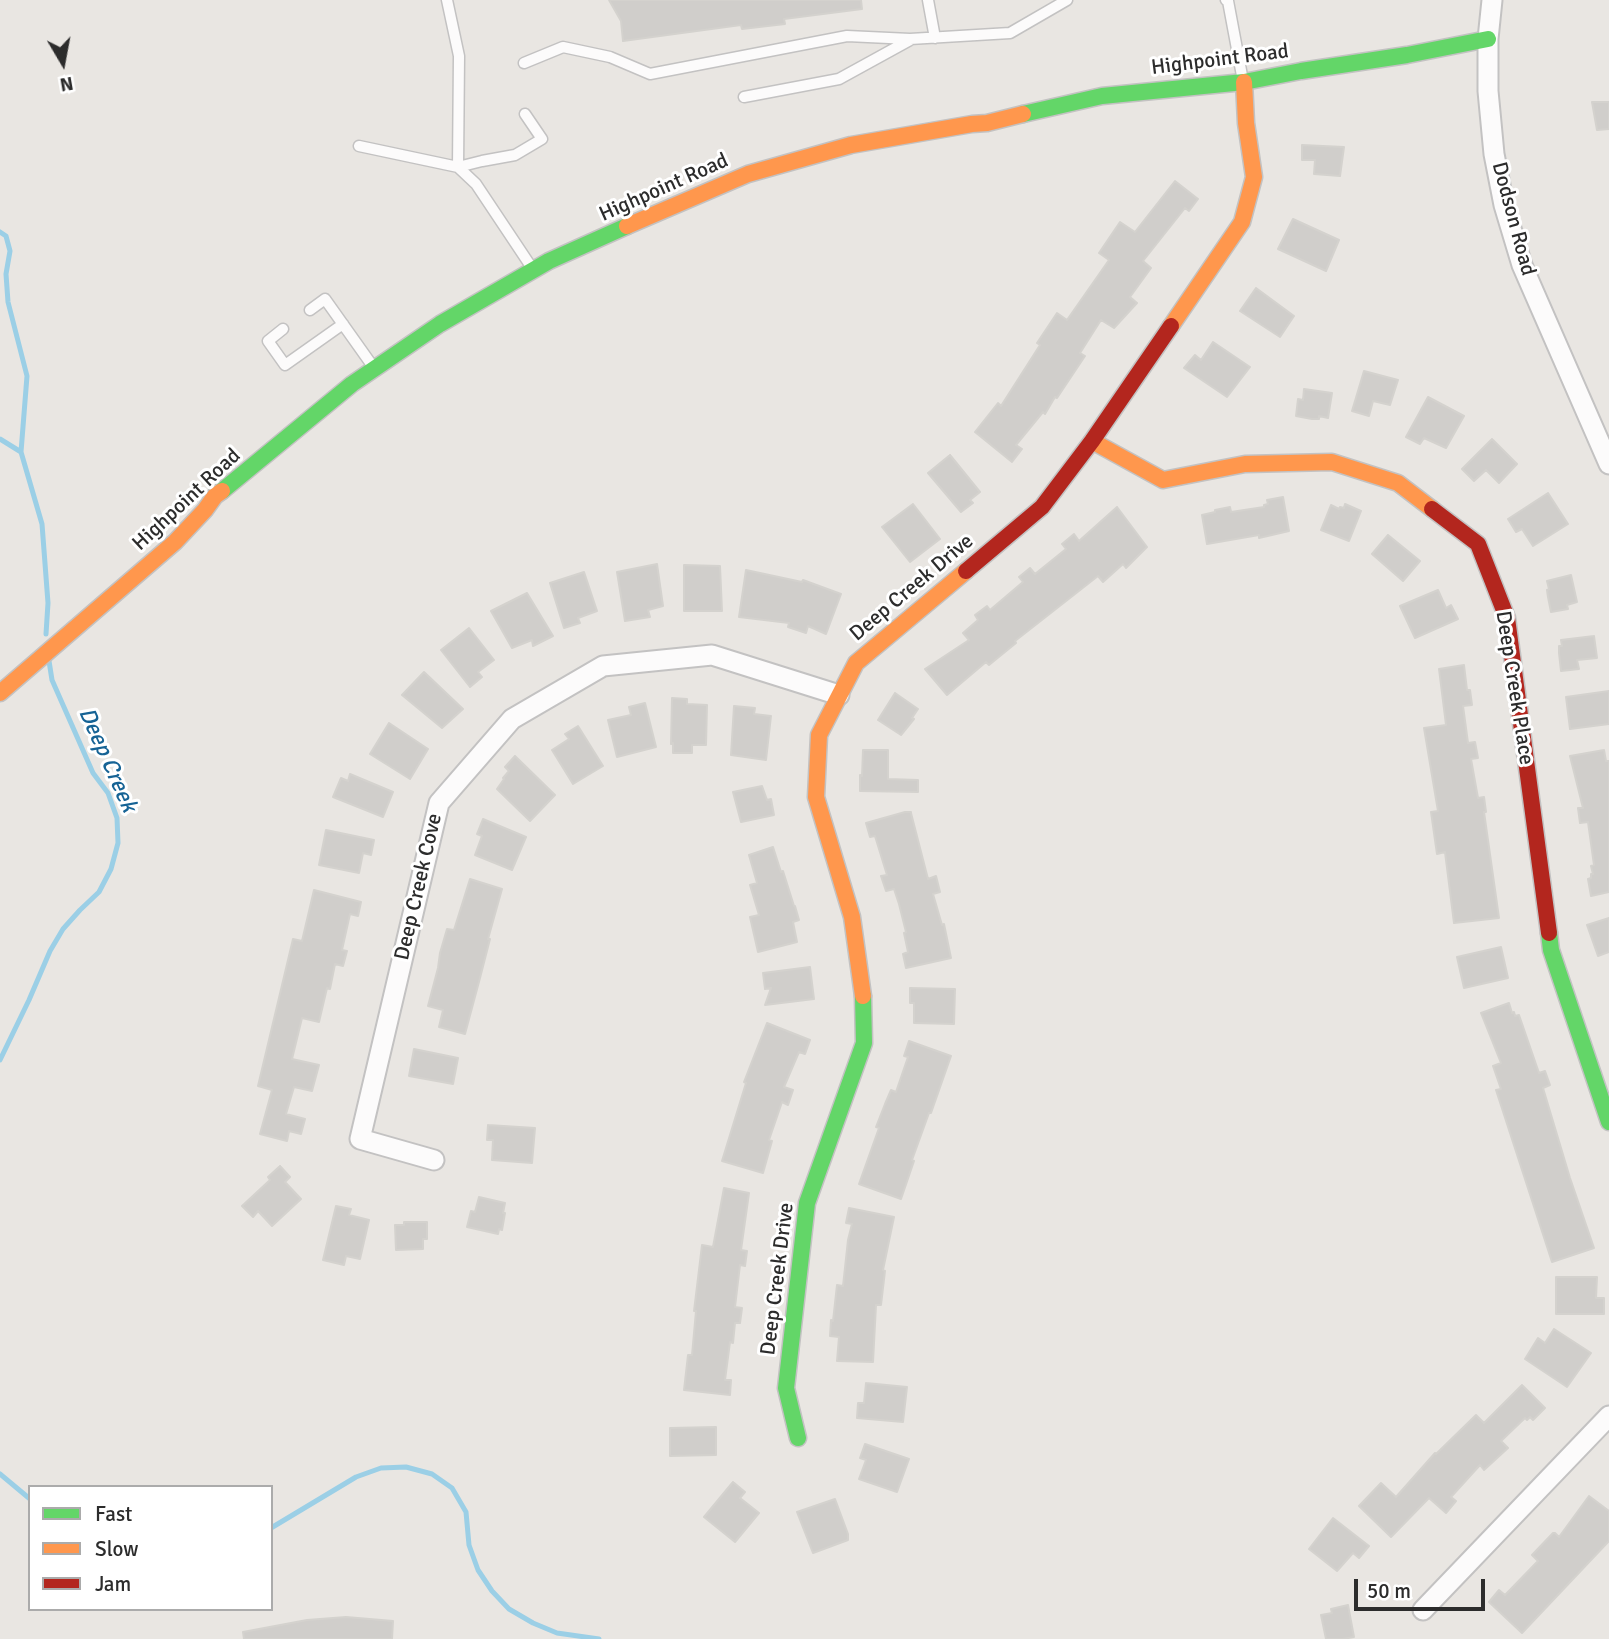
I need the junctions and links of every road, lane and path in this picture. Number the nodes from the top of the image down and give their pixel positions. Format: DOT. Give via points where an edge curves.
graph roads {
  1 [pos="447,0"];
  2 [pos="928,0"];
  3 [pos="1067,0"];
  4 [pos="1226,0"];
  5 [pos="1492,0"];
  6 [pos="935,38"];
  7 [pos="1488,39"];
  8 [pos="910,40"];
  9 [pos="524,62"];
  10 [pos="1244,82"];
  11 [pos="744,97"];
  12 [pos="525,114"];
  13 [pos="359,146"];
  14 [pos="458,167"];
  15 [pos="534,270"];
  16 [pos="310,310"];
  17 [pos="343,324"];
  18 [pos="283,330"];
  19 [pos="374,369"];
  20 [pos="1092,441"];
  21 [pos="1609,464"];
  22 [pos="0,693"];
  23 [pos="839,695"];
  24 [pos="1609,1122"];
  25 [pos="435,1160"];
  26 [pos="1609,1416"];
  27 [pos="798,1438"];
  28 [pos="1423,1610"];
  1 -- 14 [label="lane" via="459,56"];
  2 -- 6 [label="lane"];
  3 -- 6 [label="lane" via="1010,33"];
  4 -- 10 [label="lane"];
  5 -- 7 [label="street, Dodson Road"];
  6 -- 8 [label="lane"];
  7 -- 10 [label="street, Highpoint Road"];
  7 -- 21 [label="street, Dodson Road" via="1494,154 1504,205 1522,265"];
  8 -- 9 [label="lane" via="847,36 650,74 610,57 563,47"];
  8 -- 11 [label="lane" via="839,79"];
  10 -- 15 [label="street, Highpoint Road" via="1102,96 987,123 852,145 748,174"];
  10 -- 20 [label="street, Deep Creek Drive" via="1254,177 1242,222"];
  12 -- 14 [label="lane" via="542,139 515,155"];
  13 -- 14 [label="lane"];
  14 -- 15 [label="lane" via="476,184"];
  15 -- 19 [label="street, Highpoint Road" via="440,324"];
  16 -- 17 [label="lane" via="326,299"];
  17 -- 18 [label="lane" via="285,365 268,341"];
  17 -- 19 [label="lane"];
  19 -- 22 [label="street, Highpoint Road" via="215,496 175,542"];
  20 -- 23 [label="street, Deep Creek Drive" via="1042,507 856,663"];
  20 -- 24 [label="street, Deep Creek Place" via="1163,480 1245,464 1332,462 1398,483 1478,544 1507,618 1551,950"];
  23 -- 25 [label="street, Deep Creek Cove" via="712,655 603,666 512,719 439,803 360,1139"];
  23 -- 27 [label="street, Deep Creek Drive" via="819,735 816,797 852,917 863,994 864,1043 807,1203 786,1388"];
  26 -- 28 [label="street"];
}
